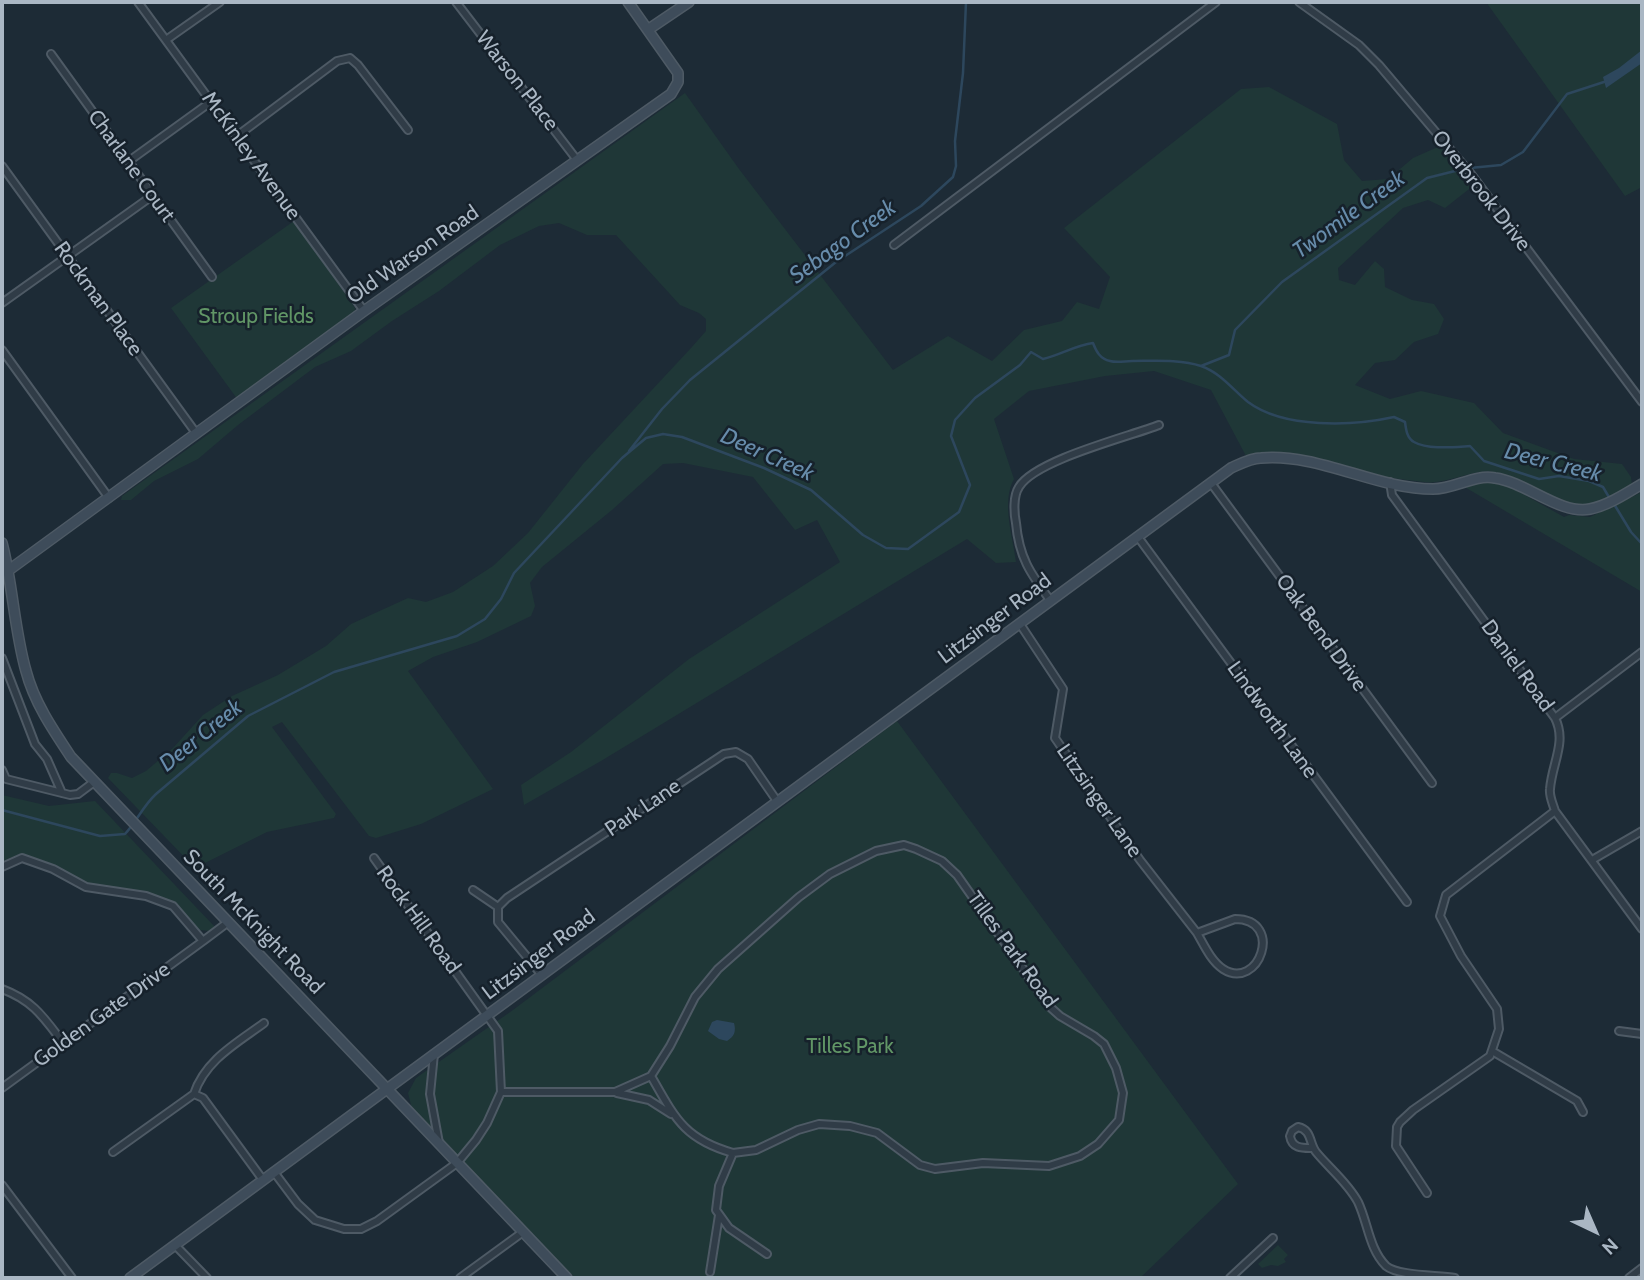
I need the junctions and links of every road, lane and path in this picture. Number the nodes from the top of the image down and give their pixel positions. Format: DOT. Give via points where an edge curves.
graph roads {
  1 [pos="138,2"];
  2 [pos="220,2"];
  3 [pos="456,2"];
  4 [pos="628,2"];
  5 [pos="689,2"];
  6 [pos="1216,2"];
  7 [pos="1299,2"];
  8 [pos="649,29"];
  9 [pos="166,40"];
  10 [pos="51,54"];
  11 [pos="212,101"];
  12 [pos="408,130"];
  13 [pos="237,136"];
  14 [pos="577,160"];
  15 [pos="129,161"];
  16 [pos="2,166"];
  17 [pos="152,196"];
  18 [pos="894,245"];
  19 [pos="68,257"];
  20 [pos="212,276"];
  21 [pos="2,303"];
  22 [pos="364,311"];
  23 [pos="2,350"];
  24 [pos="1642,401"];
  25 [pos="1159,425"];
  26 [pos="195,433"];
  27 [pos="1390,482"];
  28 [pos="1211,483"];
  29 [pos="1638,486"];
  30 [pos="109,498"];
  31 [pos="1138,537"];
  32 [pos="2,543"];
  33 [pos="5,570"];
  34 [pos="1050,600"];
  35 [pos="1020,624"];
  36 [pos="1642,652"];
  37 [pos="2,658"];
  38 [pos="1555,718"];
  39 [pos="3,774"];
  40 [pos="94,782"];
  41 [pos="1432,783"];
  42 [pos="62,793"];
  43 [pos="777,802"];
  44 [pos="1555,811"];
  45 [pos="1642,831"];
  46 [pos="374,858"];
  47 [pos="1592,860"];
  48 [pos="3,866"];
  49 [pos="473,890"];
  50 [pos="1407,902"];
  51 [pos="498,907"];
  52 [pos="227,923"];
  53 [pos="1642,929"];
  54 [pos="1197,933"];
  55 [pos="202,940"];
  56 [pos="541,974"];
  57 [pos="2,989"];
  58 [pos="488,1015"];
  59 [pos="264,1023"];
  60 [pos="1619,1031"];
  61 [pos="1642,1034"];
  62 [pos="64,1044"];
  63 [pos="1492,1051"];
  64 [pos="434,1054"];
  65 [pos="651,1076"];
  66 [pos="2,1088"];
  67 [pos="387,1088"];
  68 [pos="501,1092"];
  69 [pos="615,1092"];
  70 [pos="194,1094"];
  71 [pos="1583,1112"];
  72 [pos="674,1116"];
  73 [pos="440,1145"];
  74 [pos="1313,1148"];
  75 [pos="113,1152"];
  76 [pos="733,1153"];
  77 [pos="457,1163"];
  78 [pos="274,1172"];
  79 [pos="263,1180"];
  80 [pos="2,1185"];
  81 [pos="1427,1192"];
  82 [pos="719,1215"];
  83 [pos="523,1232"];
  84 [pos="1273,1238"];
  85 [pos="175,1245"];
  86 [pos="767,1254"];
  87 [pos="1642,1268"];
  88 [pos="710,1272"];
  89 [pos="72,1278"];
  90 [pos="130,1278"];
  91 [pos="207,1278"];
  92 [pos="460,1278"];
  93 [pos="567,1278"];
  94 [pos="1230,1278"];
  95 [pos="1455,1278"];
  96 [pos="1629,1278"];
  1 -- 9 [label="street, McKinley Avenue"];
  2 -- 9 [label="street"];
  3 -- 14 [label="street, Warson Place"];
  4 -- 8 [label="street, Old Warson Road"];
  5 -- 8 [label="street"];
  6 -- 18 [label="street"];
  7 -- 24 [label="street, Overbrook Drive" via="1379,65 1471,174"];
  8 -- 14 [label="street, Old Warson Road" via="678,73 676,89"];
  9 -- 11 [label="street, McKinley Avenue"];
  10 -- 15 [label="street, Charlane Court"];
  11 -- 13 [label="street, McKinley Avenue"];
  11 -- 15 [label="street"];
  12 -- 13 [label="street" via="350,58 337,61"];
  13 -- 22 [label="street, McKinley Avenue"];
  14 -- 22 [label="street, Old Warson Road"];
  15 -- 17 [label="street, Charlane Court"];
  16 -- 19 [label="street, Rockman Place"];
  17 -- 19 [label="street"];
  17 -- 20 [label="street, Charlane Court"];
  19 -- 21 [label="street"];
  19 -- 26 [label="street, Rockman Place"];
  22 -- 26 [label="street, Old Warson Road"];
  23 -- 30 [label="street"];
  25 -- 34 [label="street" via="1066,456 1028,476 1017,489 1016,526 1022,557"];
  26 -- 30 [label="street, Old Warson Road"];
  27 -- 28 [label="street, Litzsinger Road" via="1293,458 1259,458 1231,468"];
  27 -- 29 [label="street, Litzsinger Road" via="1444,488 1491,477 1513,482 1570,509 1584,510"];
  27 -- 38 [label="street, Daniel Road" via="1392,495"];
  28 -- 31 [label="street, Litzsinger Road"];
  28 -- 41 [label="street, Oak Bend Drive"];
  30 -- 33 [label="street, Old Warson Road"];
  31 -- 34 [label="street, Litzsinger Road"];
  31 -- 50 [label="street, Lindworth Lane"];
  32 -- 33 [label="street, South McKnight Road"];
  33 -- 40 [label="street, South McKnight Road" via="26,673 44,716"];
  34 -- 35 [label="street, Litzsinger Road"];
  35 -- 43 [label="street, Litzsinger Road"];
  35 -- 54 [label="street, Litzsinger Lane" via="1063,689 1055,738"];
  36 -- 38 [label="street"];
  37 -- 42 [label="street" via="35,744"];
  38 -- 44 [label="street, Daniel Road" via="1561,729 1550,789"];
  39 -- 42 [label="street"];
  40 -- 42 [label="street" via="78,794"];
  40 -- 52 [label="street, South McKnight Road"];
  43 -- 51 [label="street, Park Lane" via="737,748"];
  43 -- 56 [label="street, Litzsinger Road"];
  44 -- 47 [label="street"];
  44 -- 63 [label="street" via="1446,895 1440,916 1497,1009 1499,1029"];
  45 -- 47 [label="street"];
  46 -- 58 [label="street, Rock Hill Road"];
  47 -- 53 [label="street"];
  48 -- 55 [label="street" via="23,858 86,887 146,896 173,906"];
  49 -- 51 [label="street"];
  51 -- 56 [label="street" via="498,922"];
  52 -- 55 [label="street, Golden Gate Drive"];
  52 -- 67 [label="street, South McKnight Road"];
  54 -- 54 [label="street, Litzsinger Lane" via="1223,969 1242,972 1262,953 1258,929 1243,919"];
  55 -- 62 [label="street, Golden Gate Drive"];
  56 -- 58 [label="street, Litzsinger Road"];
  57 -- 62 [label="street" via="32,1004"];
  58 -- 64 [label="street, Litzsinger Road"];
  58 -- 68 [label="street" via="498,1031"];
  59 -- 70 [label="street" via="209,1065"];
  60 -- 61 [label="street"];
  62 -- 66 [label="street, Golden Gate Drive"];
  63 -- 71 [label="street" via="1577,1101"];
  63 -- 81 [label="street" via="1397,1127 1396,1146"];
  64 -- 67 [label="street, Litzsinger Road"];
  64 -- 73 [label="street" via="430,1094"];
  65 -- 69 [label="street"];
  65 -- 72 [label="street"];
  65 -- 76 [label="street, Tilles Park Road" via="695,997 718,969 830,874 876,851 904,845 930,853 957,875 1050,1007 1104,1044 1123,1093 1119,1121 1098,1144 1080,1156 1049,1166 983,1163 935,1169 920,1165 877,1133 819,1124 756,1150"];
  67 -- 73 [label="street, South McKnight Road"];
  67 -- 78 [label="street, Litzsinger Road"];
  68 -- 69 [label="street"];
  68 -- 77 [label="street" via="487,1123"];
  69 -- 72 [label="street" via="649,1100"];
  70 -- 75 [label="street"];
  70 -- 79 [label="street" via="203,1098"];
  72 -- 76 [label="street" via="692,1136"];
  73 -- 77 [label="street, South McKnight Road"];
  74 -- 95 [label="street" via="1356,1199 1374,1250 1388,1268"];
  76 -- 82 [label="street" via="715,1202"];
  77 -- 78 [label="street" via="377,1222 360,1229 315,1220"];
  77 -- 83 [label="street, South McKnight Road"];
  78 -- 79 [label="street, Litzsinger Road"];
  79 -- 85 [label="street, Litzsinger Road"];
  80 -- 89 [label="street"];
  82 -- 86 [label="street"];
  82 -- 88 [label="street"];
  83 -- 92 [label="street"];
  83 -- 93 [label="street, South McKnight Road"];
  84 -- 94 [label="street"];
  85 -- 90 [label="street, Litzsinger Road"];
  85 -- 91 [label="street"];
  87 -- 96 [label="street"];
}
